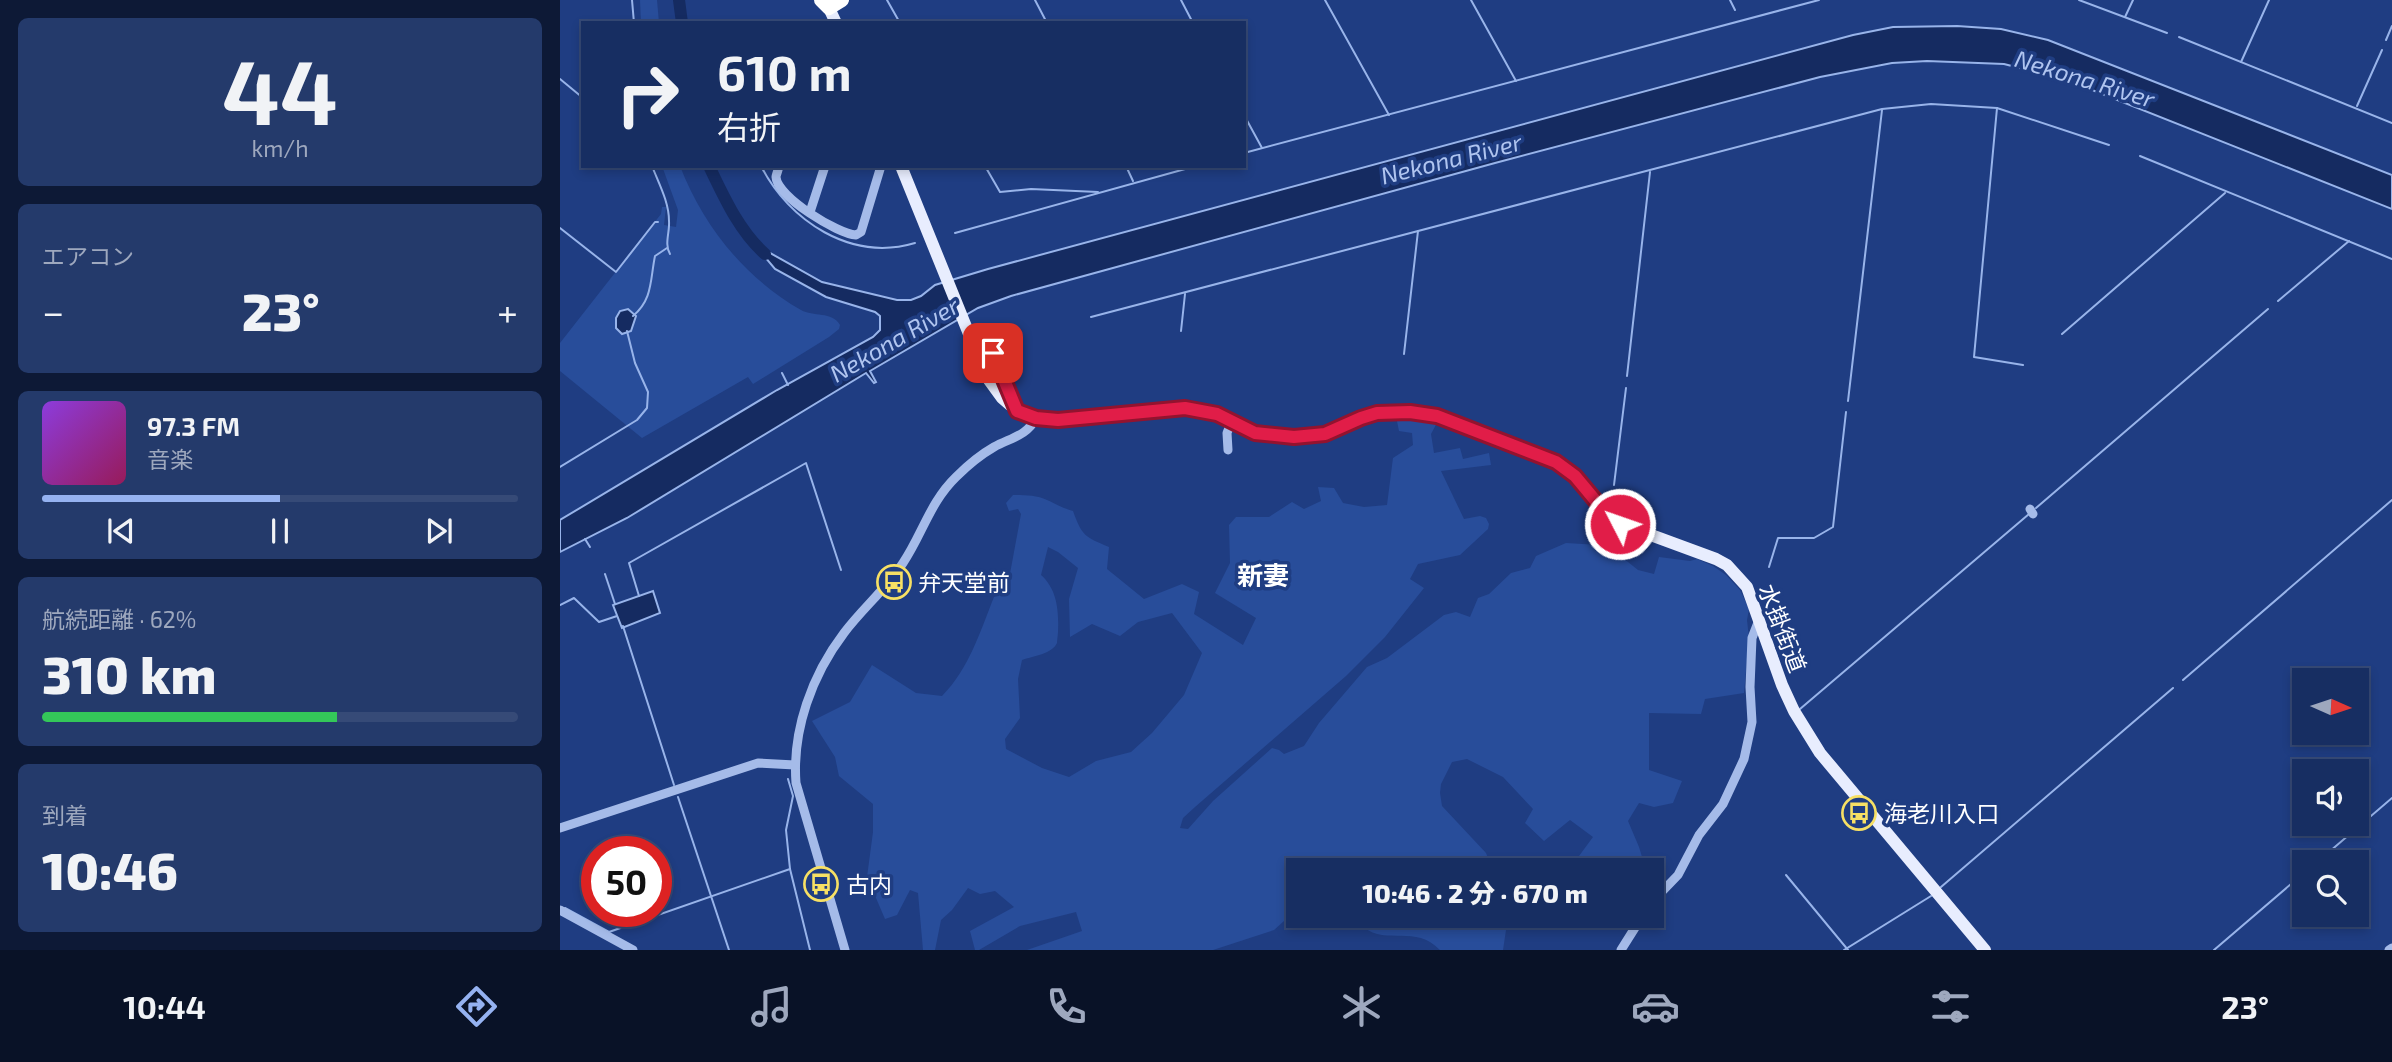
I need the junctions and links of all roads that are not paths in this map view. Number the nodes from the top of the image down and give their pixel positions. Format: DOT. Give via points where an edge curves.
graph roads {
  1 [pos="833,2"];
  2 [pos="836,21"];
  3 [pos="778,168"];
  4 [pos="824,168"];
  5 [pos="880,168"];
  6 [pos="903,172"];
  7 [pos="810,212"];
  8 [pos="993,353"];
  9 [pos="1017,411"];
  10 [pos="1036,418"];
  11 [pos="1232,421"];
  12 [pos="1228,450"];
  13 [pos="1759,620"];
  14 [pos="794,765"];
  15 [pos="560,828"];
  16 [pos="1664,890"];
  17 [pos="560,910"];
  18 [pos="1635,928"];
  19 [pos="633,950"];
  20 [pos="845,950"];
  21 [pos="1621,950"];
  22 [pos="1985,950"];
  1 -- 2 [label="main road"];
  3 -- 7 [label="street" via="780,185"];
  4 -- 7 [label="street"];
  5 -- 7 [label="street" via="859,234 839,231"];
  6 -- 9 [label="main road, 水掛街道" via="986,376"];
  8 -- 9 [label="street"];
  9 -- 10 [label="main road, 水掛街道"];
  10 -- 11 [label="main road, 水掛街道" via="1185,408"];
  10 -- 14 [label="street" via="1030,429 984,453 940,494 902,564 844,632 820,670 802,720"];
  11 -- 12 [label="street"];
  11 -- 13 [label="main road, 水掛街道" via="1255,433 1294,437 1325,434 1377,413 1437,416 1567,469 1620,524 1727,565 1747,587"];
  13 -- 16 [label="street" via="1752,638 1752,722 1744,759 1723,804"];
  13 -- 22 [label="main road, 水掛街道" via="1782,685 1820,753"];
  14 -- 15 [label="street" via="758,762"];
  14 -- 20 [label="street"];
  17 -- 19 [label="street"];
  18 -- 21 [label="street"];
}
